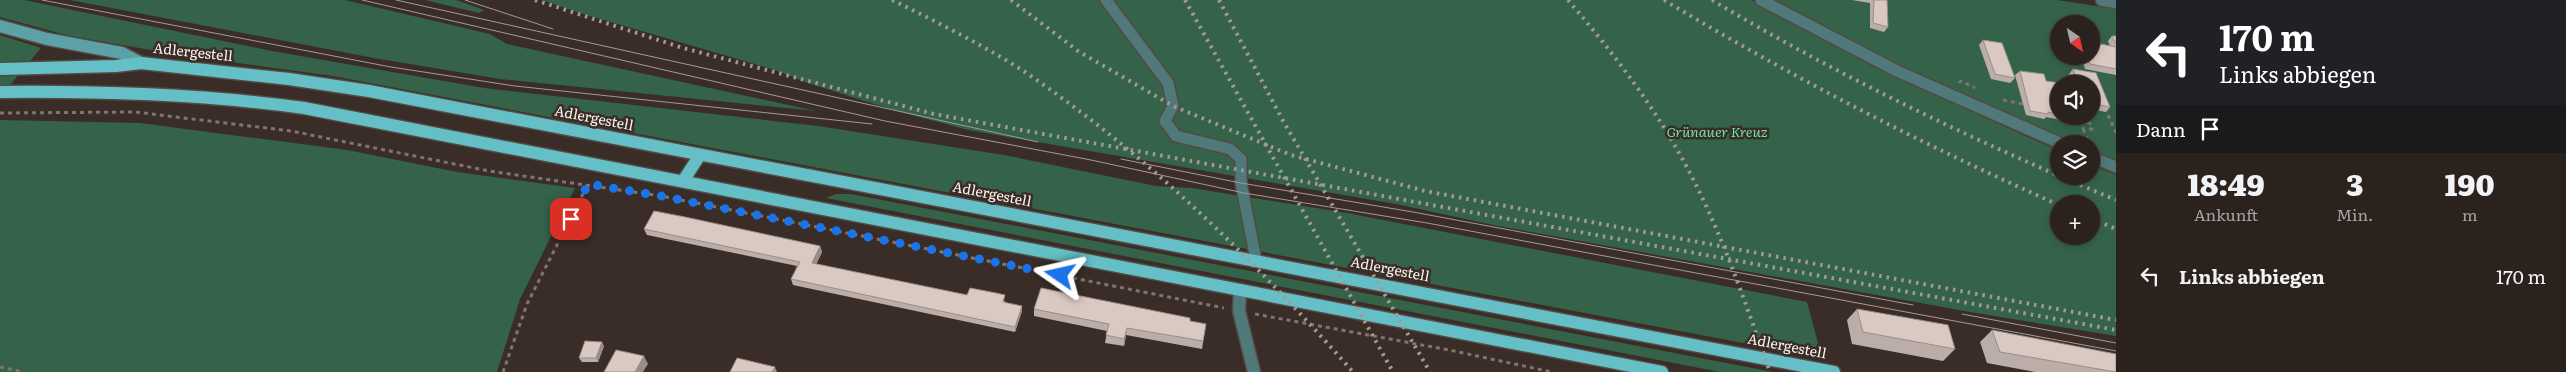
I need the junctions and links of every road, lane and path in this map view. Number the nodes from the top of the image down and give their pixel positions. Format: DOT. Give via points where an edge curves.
graph roads {
  1 [pos="1106,0"];
  2 [pos="1761,0"];
  3 [pos="2102,0"];
  4 [pos="2116,2"];
  5 [pos="0,26"];
  6 [pos="141,63"];
  7 [pos="0,69"];
  8 [pos="0,92"];
  9 [pos="0,112"];
  10 [pos="2108,115"];
  11 [pos="2083,129"];
  12 [pos="2116,133"];
  13 [pos="2085,135"];
  14 [pos="2050,139"];
  15 [pos="700,155"];
  16 [pos="2100,161"];
  17 [pos="2116,167"];
  18 [pos="683,181"];
  19 [pos="588,184"];
  20 [pos="1256,260"];
  21 [pos="1240,290"];
  22 [pos="1238,311"];
  23 [pos="0,367"];
  24 [pos="24,372"];
  25 [pos="503,372"];
  26 [pos="1254,372"];
  27 [pos="1552,372"];
  28 [pos="1662,372"];
  29 [pos="1834,372"];
  1 -- 20 [label="lane" via="1168,83 1173,106 1165,121 1176,136 1230,149 1241,159 1242,183"];
  2 -- 14 [label="lane" via="1897,71"];
  3 -- 4 [label="street"];
  5 -- 6 [label="main road, Adlergestell" via="47,39 122,53"];
  6 -- 7 [label="main road, Adlergestell"];
  6 -- 15 [label="main road, Adlergestell" via="369,91"];
  8 -- 18 [label="main road" via="97,90 257,101"];
  9 -- 19 [label="path" via="135,112 291,131 489,171"];
  10 -- 12 [label="path"];
  11 -- 13 [label="path"];
  15 -- 18 [label="main road"];
  15 -- 20 [label="main road, Adlergestell"];
  16 -- 17 [label="lane"];
  18 -- 21 [label="main road"];
  19 -- 22 [label="path"];
  19 -- 25 [label="path" via="528,304"];
  20 -- 29 [label="main road, Adlergestell"];
  21 -- 22 [label="street"];
  21 -- 28 [label="main road"];
  22 -- 26 [label="street"];
  22 -- 27 [label="path"];
  23 -- 24 [label="path"];
}
